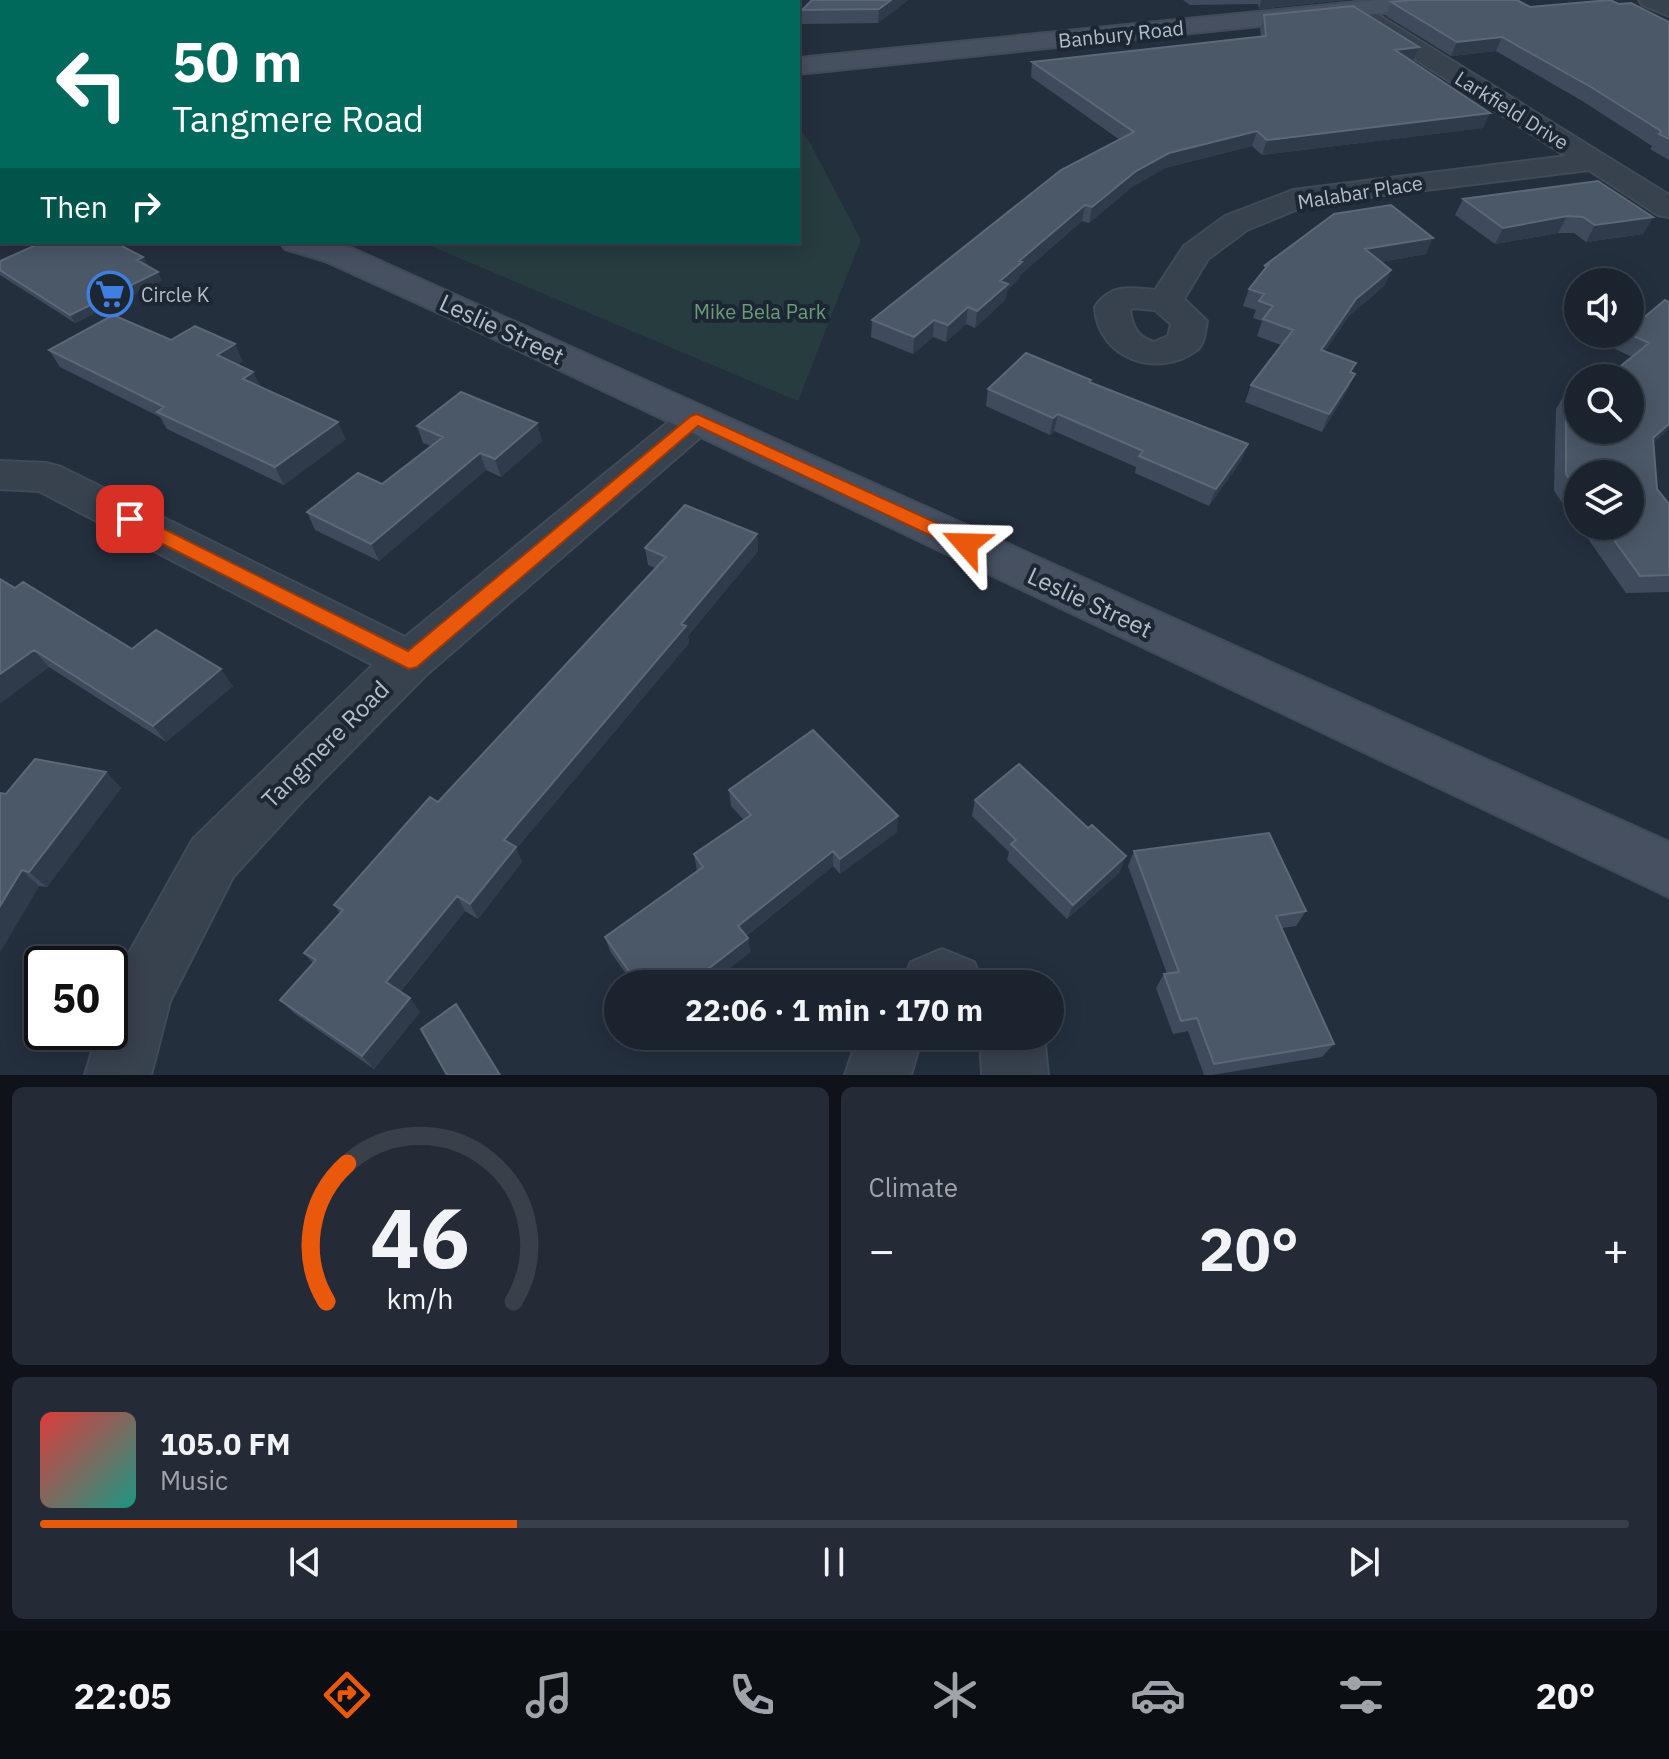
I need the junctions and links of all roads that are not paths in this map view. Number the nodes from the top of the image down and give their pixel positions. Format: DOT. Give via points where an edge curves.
graph roads {
  1 [pos="1443,0"];
  2 [pos="1650,0"];
  3 [pos="1669,9"];
  4 [pos="1355,10"];
  5 [pos="800,66"];
  6 [pos="1593,161"];
  7 [pos="1669,208"];
  8 [pos="307,244"];
  9 [pos="329,248"];
  10 [pos="1165,301"];
  11 [pos="697,419"];
  12 [pos="0,475"];
  13 [pos="409,661"];
  14 [pos="1669,870"];
  15 [pos="886,1050"];
  16 [pos="1013,1050"];
  17 [pos="118,1075"];
  18 [pos="878,1075"];
  19 [pos="1015,1075"];
  1 -- 4 [label="main road, Banbury Road"];
  2 -- 3 [label="street"];
  4 -- 5 [label="main road, Banbury Road"];
  4 -- 6 [label="street, Larkfield Drive"];
  6 -- 7 [label="street, Larkfield Drive"];
  6 -- 10 [label="street, Malabar Place" via="1304,196 1236,223 1196,253"];
  8 -- 9 [label="main road, Leslie Street"];
  9 -- 11 [label="main road, Leslie Street"];
  11 -- 13 [label="street, Tangmere Road"];
  11 -- 14 [label="main road, Leslie Street"];
  12 -- 13 [label="street" via="46,477"];
  13 -- 17 [label="street, Tangmere Road" via="213,858 141,993"];
  15 -- 18 [label="street"];
  16 -- 19 [label="street"];
}
